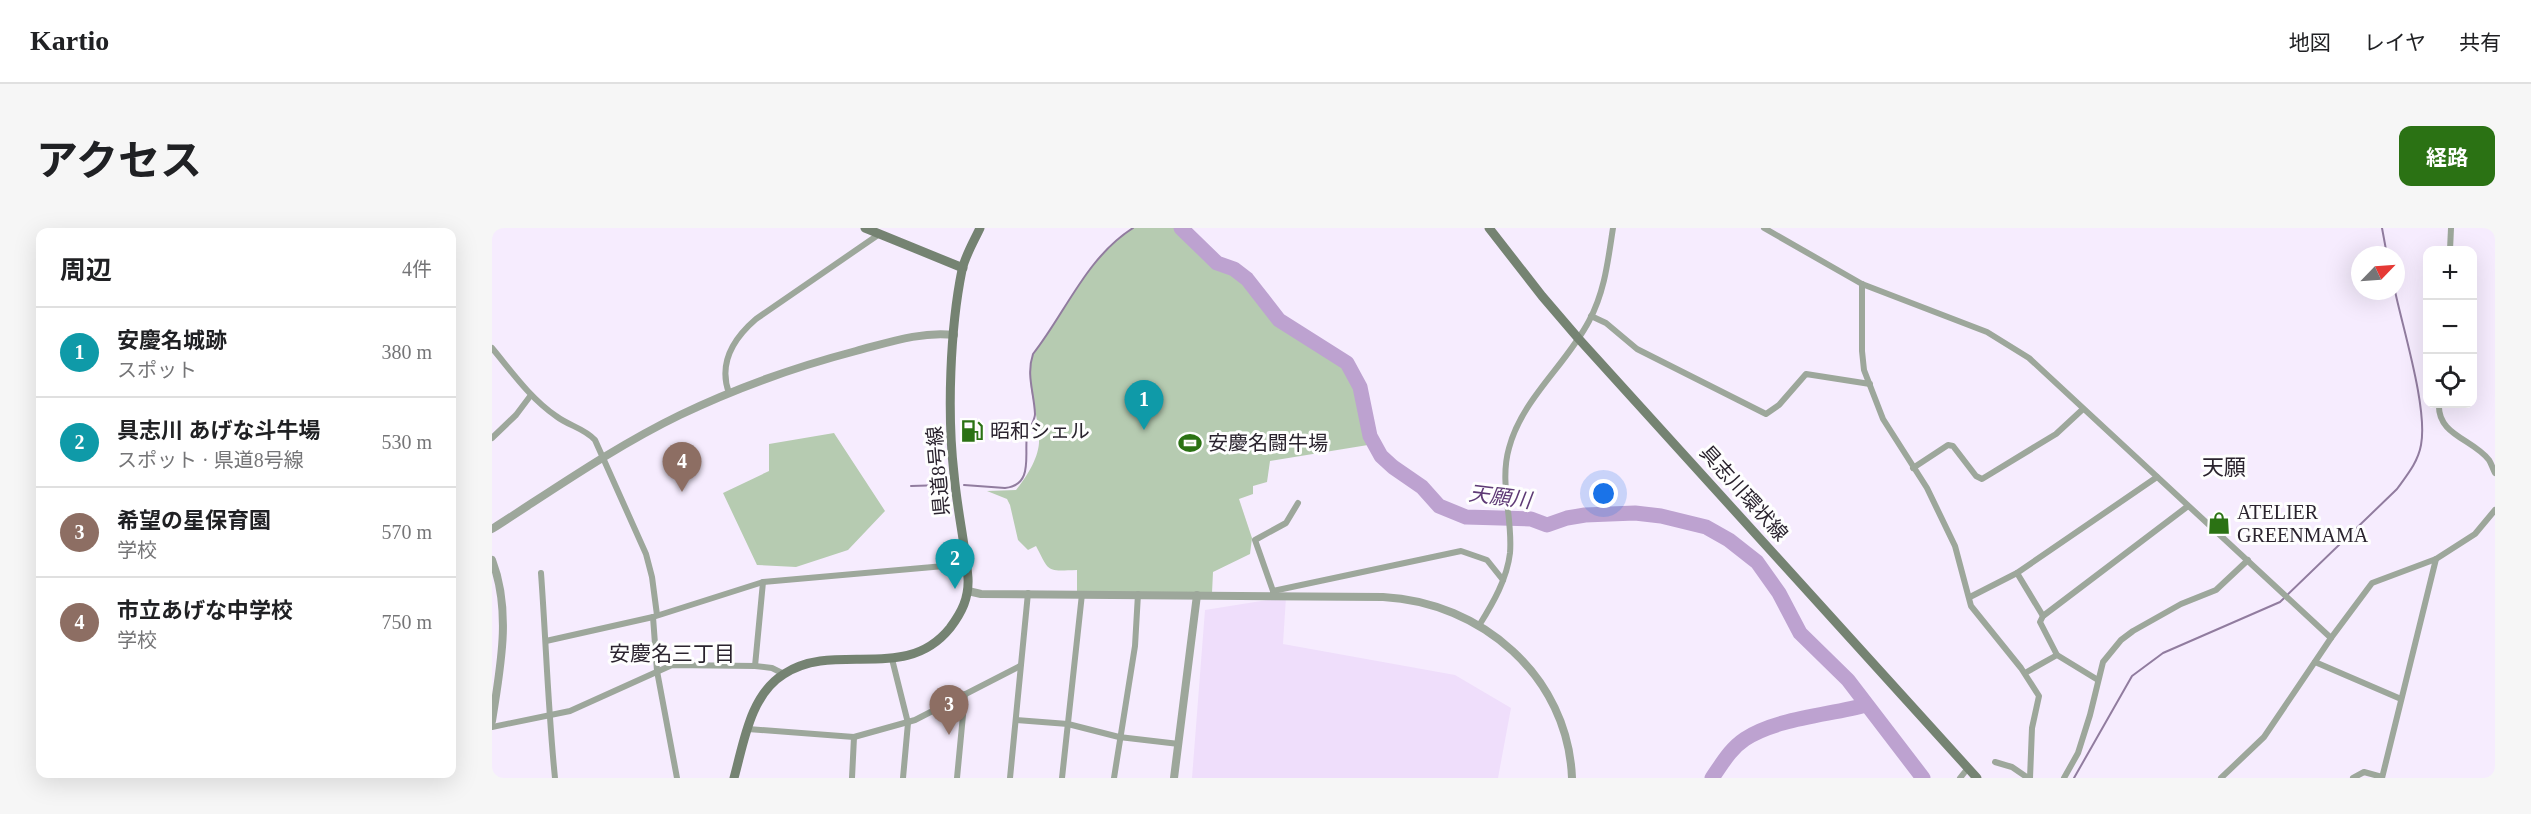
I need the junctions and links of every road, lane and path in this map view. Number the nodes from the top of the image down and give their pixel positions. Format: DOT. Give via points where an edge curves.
graph roads {
  1 [pos="865,228"];
  2 [pos="980,228"];
  3 [pos="1490,228"];
  4 [pos="1612,228"];
  5 [pos="1764,228"];
  6 [pos="2451,228"];
  7 [pos="878,235"];
  8 [pos="2450,246"];
  9 [pos="963,268"];
  10 [pos="1862,284"];
  11 [pos="1591,316"];
  12 [pos="954,335"];
  13 [pos="1578,338"];
  14 [pos="492,348"];
  15 [pos="1870,384"];
  16 [pos="729,393"];
  17 [pos="531,395"];
  18 [pos="2439,408"];
  19 [pos="2084,409"];
  20 [pos="492,438"];
  21 [pos="604,458"];
  22 [pos="1913,468"];
  23 [pos="2495,473"];
  24 [pos="2157,477"];
  25 [pos="1298,503"];
  26 [pos="2188,506"];
  27 [pos="2495,510"];
  28 [pos="492,529"];
  29 [pos="2436,559"];
  30 [pos="492,560"];
  31 [pos="2248,561"];
  32 [pos="967,564"];
  33 [pos="541,573"];
  34 [pos="2017,573"];
  35 [pos="1503,580"];
  36 [pos="763,582"];
  37 [pos="969,591"];
  38 [pos="1028,593"];
  39 [pos="1273,593"];
  40 [pos="1082,594"];
  41 [pos="1138,594"];
  42 [pos="1197,595"];
  43 [pos="1970,597"];
  44 [pos="655,616"];
  45 [pos="2043,616"];
  46 [pos="1480,624"];
  47 [pos="2331,638"];
  48 [pos="546,641"];
  49 [pos="2057,656"];
  50 [pos="892,659"];
  51 [pos="2315,662"];
  52 [pos="755,666"];
  53 [pos="1020,666"];
  54 [pos="657,671"];
  55 [pos="2025,673"];
  56 [pos="784,674"];
  57 [pos="2098,680"];
  58 [pos="965,694"];
  59 [pos="2401,699"];
  60 [pos="548,715"];
  61 [pos="1016,720"];
  62 [pos="492,721"];
  63 [pos="908,723"];
  64 [pos="1068,724"];
  65 [pos="492,727"];
  66 [pos="748,729"];
  67 [pos="854,737"];
  68 [pos="1119,737"];
  69 [pos="1179,744"];
  70 [pos="1995,762"];
  71 [pos="1968,768"];
  72 [pos="555,778"];
  73 [pos="677,778"];
  74 [pos="734,778"];
  75 [pos="852,778"];
  76 [pos="903,778"];
  77 [pos="957,778"];
  78 [pos="1010,778"];
  79 [pos="1062,778"];
  80 [pos="1114,778"];
  81 [pos="1174,778"];
  82 [pos="1572,778"];
  83 [pos="1960,778"];
  84 [pos="1977,778"];
  85 [pos="2029,778"];
  86 [pos="2064,778"];
  87 [pos="2221,778"];
  88 [pos="2353,778"];
  89 [pos="2382,778"];
  1 -- 7 [label="main road"];
  2 -- 9 [label="main road, 県道8号線"];
  3 -- 13 [label="main road, 具志川環状線"];
  4 -- 11 [label="street" via="1603,291"];
  5 -- 10 [label="street"];
  6 -- 8 [label="street"];
  7 -- 9 [label="main road"];
  7 -- 16 [label="street" via="739,334 725,370"];
  9 -- 12 [label="main road, 県道8号線"];
  10 -- 15 [label="street" via="1862,351"];
  10 -- 19 [label="street" via="1987,332 2029,358"];
  11 -- 13 [label="street"];
  11 -- 15 [label="street" via="1606,323 1637,349 1766,414 1806,374"];
  12 -- 16 [label="street" via="933,334 887,343 807,364"];
  12 -- 32 [label="main road, 県道8号線" via="950,438"];
  13 -- 35 [label="street" via="1523,416 1508,450 1510,548"];
  13 -- 71 [label="main road, 具志川環状線"];
  14 -- 17 [label="street"];
  15 -- 22 [label="street" via="1883,419"];
  16 -- 21 [label="street" via="678,416"];
  17 -- 20 [label="street"];
  17 -- 21 [label="street" via="557,418 587,432"];
  18 -- 23 [label="street" via="2451,432 2488,459"];
  19 -- 22 [label="street" via="2056,434 1982,479 1948,445"];
  19 -- 24 [label="street"];
  21 -- 28 [label="street"];
  21 -- 44 [label="street" via="646,554"];
  22 -- 43 [label="street" via="1955,546"];
  24 -- 26 [label="street"];
  24 -- 34 [label="street"];
  25 -- 39 [label="street" via="1286,523 1256,540"];
  26 -- 31 [label="street"];
  26 -- 45 [label="street"];
  27 -- 29 [label="street" via="2475,534"];
  29 -- 47 [label="street" via="2372,583"];
  29 -- 59 [label="street"];
  30 -- 62 [label="street" via="500,593 502,665"];
  31 -- 47 [label="street"];
  31 -- 57 [label="street" via="2216,590 2181,604 2121,640 2103,662"];
  32 -- 36 [label="street"];
  32 -- 37 [label="main road, 県道8号線"];
  33 -- 48 [label="street"];
  34 -- 43 [label="street"];
  34 -- 45 [label="street"];
  35 -- 39 [label="street" via="1487,560 1461,551"];
  35 -- 46 [label="street"];
  36 -- 44 [label="street"];
  36 -- 52 [label="street"];
  37 -- 38 [label="street"];
  37 -- 50 [label="main road, 県道8号線" via="958,617 943,636 921,652"];
  38 -- 40 [label="street"];
  38 -- 53 [label="street"];
  39 -- 42 [label="street"];
  39 -- 46 [label="street" via="1400,598 1430,603"];
  40 -- 41 [label="street"];
  40 -- 64 [label="street"];
  41 -- 42 [label="street"];
  41 -- 68 [label="street" via="1135,646"];
  42 -- 69 [label="street"];
  43 -- 55 [label="street" via="1971,606"];
  44 -- 48 [label="street"];
  44 -- 54 [label="street"];
  45 -- 49 [label="street" via="2040,622"];
  46 -- 82 [label="street" via="1520,658 1546,692 1566,737"];
  47 -- 51 [label="street"];
  48 -- 60 [label="street"];
  49 -- 55 [label="street"];
  49 -- 57 [label="street"];
  50 -- 56 [label="main road, 県道8号線" via="819,662 798,666"];
  50 -- 63 [label="street"];
  51 -- 59 [label="street"];
  51 -- 87 [label="street" via="2264,737"];
  52 -- 54 [label="street" via="672,665"];
  52 -- 56 [label="street"];
  53 -- 58 [label="street"];
  53 -- 61 [label="street"];
  54 -- 60 [label="street" via="570,711"];
  54 -- 73 [label="street"];
  55 -- 85 [label="street" via="2039,696 2031,728"];
  56 -- 66 [label="main road, 県道8号線" via="756,707"];
  57 -- 86 [label="street" via="2081,743"];
  58 -- 63 [label="street"];
  58 -- 77 [label="street"];
  59 -- 89 [label="street"];
  60 -- 65 [label="street"];
  60 -- 72 [label="street"];
  61 -- 64 [label="street"];
  61 -- 78 [label="street"];
  63 -- 67 [label="street"];
  63 -- 76 [label="street"];
  64 -- 68 [label="street"];
  64 -- 79 [label="street"];
  66 -- 67 [label="street"];
  66 -- 74 [label="main road, 県道8号線"];
  67 -- 75 [label="street"];
  68 -- 69 [label="street"];
  68 -- 80 [label="street"];
  69 -- 81 [label="street"];
  70 -- 85 [label="street"];
  71 -- 83 [label="street"];
  71 -- 84 [label="main road, 具志川環状線"];
  88 -- 89 [label="street" via="2364,772"];
}
